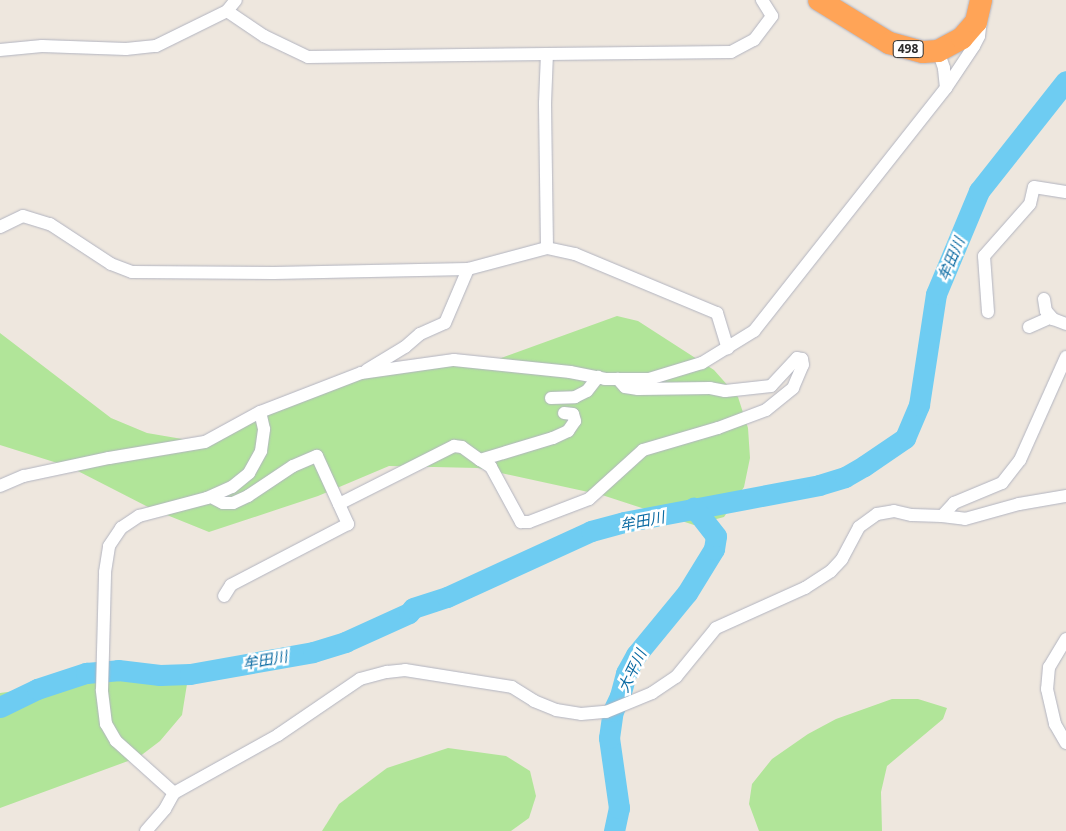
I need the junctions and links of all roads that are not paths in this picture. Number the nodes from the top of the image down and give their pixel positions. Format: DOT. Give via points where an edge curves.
graph roads {
  1 [pos="236,0"];
  2 [pos="762,0"];
  3 [pos="819,0"];
  4 [pos="980,5"];
  5 [pos="227,11"];
  6 [pos="0,50"];
  7 [pos="938,51"];
  8 [pos="547,54"];
  9 [pos="946,88"];
  10 [pos="1066,192"];
  11 [pos="0,227"];
  12 [pos="547,248"];
  13 [pos="468,269"];
  14 [pos="1044,299"];
  15 [pos="988,312"];
  16 [pos="1051,317"];
  17 [pos="1066,324"];
  18 [pos="1029,327"];
  19 [pos="728,348"];
  20 [pos="1066,357"];
  21 [pos="361,374"];
  22 [pos="598,377"];
  23 [pos="618,379"];
  24 [pos="552,398"];
  25 [pos="260,412"];
  26 [pos="564,413"];
  27 [pos="480,460"];
  28 [pos="0,486"];
  29 [pos="1066,496"];
  30 [pos="212,497"];
  31 [pos="339,504"];
  32 [pos="942,516"];
  33 [pos="224,596"];
  34 [pos="1066,639"];
  35 [pos="1066,744"];
  36 [pos="174,793"];
  37 [pos="146,831"];
  1 -- 5 [label="street"];
  2 -- 8 [label="street" via="772,16 754,40 731,52"];
  3 -- 7 [label="highway, 498" via="889,43 923,52"];
  4 -- 7 [label="highway, 498" via="976,22 962,38"];
  4 -- 9 [label="street" via="982,25 979,36"];
  5 -- 6 [label="street" via="156,46 126,49 42,46"];
  5 -- 8 [label="street" via="264,36 308,57"];
  7 -- 9 [label="street"];
  8 -- 12 [label="street"];
  9 -- 19 [label="street" via="754,330"];
  10 -- 15 [label="street" via="1034,187 1030,204 984,256"];
  11 -- 13 [label="street" via="23,216 50,224 111,264 132,272"];
  12 -- 13 [label="street"];
  12 -- 19 [label="street" via="576,254 705,306 717,313"];
  13 -- 21 [label="street" via="445,323 420,334"];
  14 -- 16 [label="street"];
  16 -- 17 [label="street"];
  16 -- 18 [label="street"];
  19 -- 23 [label="street" via="680,371 648,379"];
  20 -- 32 [label="street" via="1020,460 1002,483 954,503"];
  21 -- 22 [label="street" via="454,360"];
  21 -- 25 [label="street"];
  22 -- 23 [label="street"];
  22 -- 24 [label="street" via="587,391 576,397"];
  23 -- 27 [label="street" via="625,388 746,389 771,386 797,358 802,359 804,365 793,388 766,410 643,450 589,498 529,522 520,522 492,467"];
  25 -- 28 [label="street" via="205,442 24,476"];
  25 -- 30 [label="street" via="264,429 261,451 249,473"];
  26 -- 27 [label="street" via="573,414 575,421 568,431"];
  27 -- 31 [label="street" via="462,447 454,446"];
  29 -- 32 [label="street" via="1019,504 965,519"];
  30 -- 31 [label="street" via="223,503 233,503 293,466 317,456"];
  30 -- 36 [label="street" via="139,516 121,528 109,546 105,572 102,690 106,724 116,742"];
  31 -- 33 [label="street" via="348,524 231,585"];
  32 -- 36 [label="street" via="894,511 878,514 859,527 842,559 831,571 805,588 716,628 676,677 652,693 606,712 581,714 556,710 512,687 404,670 387,672 360,679 278,735"];
  34 -- 35 [label="street" via="1049,667 1047,689 1055,724"];
  36 -- 37 [label="street"];
}
